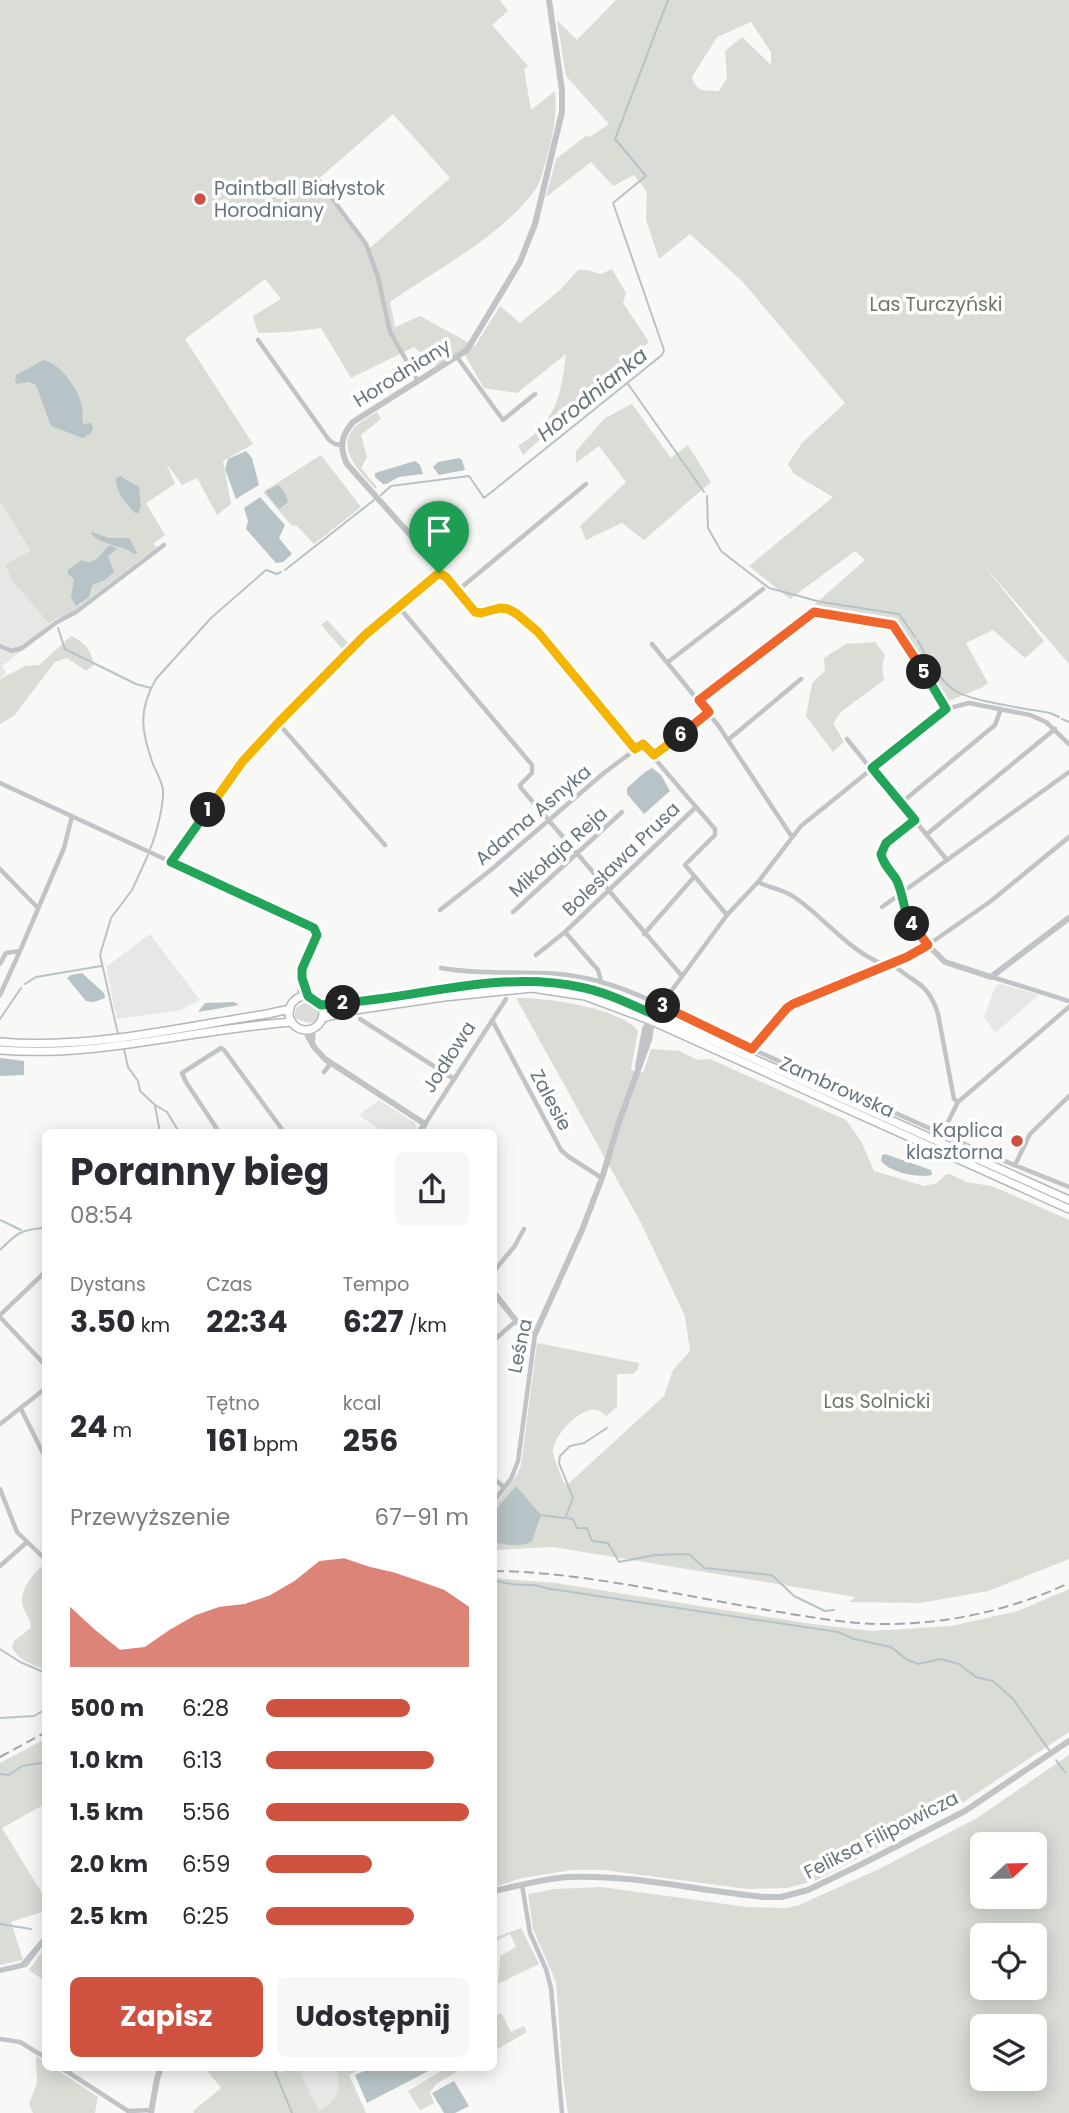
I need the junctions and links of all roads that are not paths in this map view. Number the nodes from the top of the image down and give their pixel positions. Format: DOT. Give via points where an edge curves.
graph roads {
  1 [pos="549,0"];
  2 [pos="319,181"];
  3 [pos="258,341"];
  4 [pos="457,357"];
  5 [pos="418,381"];
  6 [pos="535,394"];
  7 [pos="341,445"];
  8 [pos="586,484"];
  9 [pos="164,545"];
  10 [pos="438,569"];
  11 [pos="764,589"];
  12 [pos="457,592"];
  13 [pos="398,606"];
  14 [pos="652,644"];
  15 [pos="0,646"];
  16 [pos="668,662"];
  17 [pos="802,679"];
  18 [pos="698,698"];
  19 [pos="946,709"];
  20 [pos="1001,709"];
  21 [pos="709,712"];
  22 [pos="278,723"];
  23 [pos="1055,729"];
  24 [pos="847,739"];
  25 [pos="728,740"];
  26 [pos="1069,744"];
  27 [pos="635,749"];
  28 [pos="654,755"];
  29 [pos="872,768"];
  30 [pos="1069,772"];
  31 [pos="0,783"];
  32 [pos="901,803"];
  33 [pos="696,807"];
  34 [pos="622,812"];
  35 [pos="72,816"];
  36 [pos="549,820"];
  37 [pos="915,820"];
  38 [pos="927,834"];
  39 [pos="792,837"];
  40 [pos="1069,838"];
  41 [pos="385,845"];
  42 [pos="576,853"];
  43 [pos="947,860"];
  44 [pos="171,862"];
  45 [pos="0,869"];
  46 [pos="694,877"];
  47 [pos="758,883"];
  48 [pos="608,891"];
  49 [pos="900,895"];
  50 [pos="882,907"];
  51 [pos="38,908"];
  52 [pos="440,910"];
  53 [pos="513,912"];
  54 [pos="727,915"];
  55 [pos="1069,918"];
  56 [pos="565,932"];
  57 [pos="643,934"];
  58 [pos="928,945"];
  59 [pos="20,951"];
  60 [pos="537,955"];
  61 [pos="892,963"];
  62 [pos="0,964"];
  63 [pos="880,967"];
  64 [pos="441,968"];
  65 [pos="682,976"];
  66 [pos="991,977"];
  67 [pos="601,981"];
  68 [pos="511,986"];
  69 [pos="0,995"];
  70 [pos="304,997"];
  71 [pos="506,999"];
  72 [pos="1069,1001"];
  73 [pos="321,1005"];
  74 [pos="661,1005"];
  75 [pos="1069,1007"];
  76 [pos="290,1009"];
  77 [pos="322,1018"];
  78 [pos="654,1018"];
  79 [pos="360,1019"];
  80 [pos="492,1020"];
  81 [pos="292,1021"];
  82 [pos="309,1029"];
  83 [pos="133,1039"];
  84 [pos="0,1042"];
  85 [pos="110,1042"];
  86 [pos="752,1049"];
  87 [pos="0,1050"];
  88 [pos="331,1063"];
  89 [pos="324,1072"];
  90 [pos="454,1079"];
  91 [pos="1069,1096"];
  92 [pos="958,1102"];
  93 [pos="425,1124"];
  94 [pos="217,1129"];
  95 [pos="282,1129"];
  96 [pos="421,1129"];
  97 [pos="942,1134"];
  98 [pos="1016,1166"];
  99 [pos="602,1178"];
  100 [pos="1069,1187"];
  101 [pos="1069,1200"];
  102 [pos="1069,1209"];
  103 [pos="524,1229"];
  104 [pos="497,1267"];
  105 [pos="42,1275"];
  106 [pos="497,1297"];
  107 [pos="0,1316"];
  108 [pos="516,1321"];
  109 [pos="535,1334"];
  110 [pos="497,1337"];
  111 [pos="42,1362"];
  112 [pos="42,1391"];
  113 [pos="21,1409"];
  114 [pos="0,1424"];
  115 [pos="42,1451"];
  116 [pos="497,1481"];
  117 [pos="504,1487"];
  118 [pos="0,1489"];
  119 [pos="497,1497"];
  120 [pos="27,1542"];
  121 [pos="42,1556"];
  122 [pos="0,1566"];
  123 [pos="1069,1741"];
  124 [pos="522,1884"];
  125 [pos="497,1890"];
  126 [pos="42,1942"];
  127 [pos="0,1969"];
  128 [pos="0,2039"];
  129 [pos="42,2056"];
  130 [pos="66,2071"];
  131 [pos="160,2071"];
  132 [pos="152,2111"];
  133 [pos="562,2113"];
  1 -- 4 [label="street, Horodniany" via="562,112 535,224 520,262 477,337"];
  2 -- 5 [label="street" via="366,244 390,332"];
  3 -- 7 [label="street" via="329,440"];
  4 -- 5 [label="street, Horodniany"];
  4 -- 6 [label="street" via="503,420"];
  5 -- 7 [label="street, Horodniany" via="353,422"];
  7 -- 10 [label="street" via="347,464"];
  8 -- 12 [label="street"];
  9 -- 15 [label="street" via="22,648 12,651"];
  10 -- 12 [label="street"];
  10 -- 13 [label="street"];
  11 -- 16 [label="street"];
  12 -- 27 [label="street" via="475,612 508,609 528,623"];
  13 -- 22 [label="street"];
  13 -- 36 [label="street" via="532,765 532,772 520,785"];
  14 -- 16 [label="street"];
  16 -- 18 [label="street"];
  17 -- 25 [label="street"];
  18 -- 19 [label="street" via="808,615 821,611 893,625"];
  18 -- 21 [label="street"];
  19 -- 20 [label="street" via="969,703"];
  19 -- 29 [label="street"];
  20 -- 23 [label="street" via="1039,718"];
  20 -- 32 [label="street" via="995,725"];
  21 -- 25 [label="street"];
  21 -- 28 [label="street"];
  22 -- 41 [label="street"];
  22 -- 44 [label="street" via="243,761"];
  23 -- 26 [label="street"];
  23 -- 38 [label="street"];
  24 -- 29 [label="street"];
  25 -- 39 [label="street"];
  27 -- 28 [label="street, Adama Asnyka" via="645,745"];
  27 -- 36 [label="street, Adama Asnyka"];
  28 -- 33 [label="street"];
  29 -- 32 [label="street"];
  29 -- 39 [label="street"];
  30 -- 43 [label="street"];
  31 -- 35 [label="street"];
  32 -- 37 [label="street"];
  33 -- 46 [label="street" via="715,835 685,865"];
  33 -- 48 [label="street, Bolesława Prusa"];
  34 -- 42 [label="street, Mikołaja Reja"];
  35 -- 44 [label="street"];
  35 -- 51 [label="street" via="64,848"];
  36 -- 42 [label="street"];
  36 -- 52 [label="street, Adama Asnyka"];
  37 -- 38 [label="street"];
  37 -- 49 [label="street" via="886,843 881,854"];
  38 -- 43 [label="street"];
  39 -- 47 [label="street"];
  40 -- 58 [label="street"];
  42 -- 48 [label="street"];
  42 -- 53 [label="street, Mikołaja Reja"];
  43 -- 49 [label="street"];
  44 -- 70 [label="street" via="314,928 317,935 302,969"];
  45 -- 51 [label="street"];
  46 -- 54 [label="street"];
  46 -- 57 [label="street"];
  47 -- 54 [label="street"];
  47 -- 63 [label="street" via="796,898"];
  48 -- 56 [label="street, Bolesława Prusa"];
  48 -- 57 [label="street"];
  49 -- 50 [label="street"];
  49 -- 58 [label="street" via="908,919"];
  51 -- 59 [label="street"];
  54 -- 65 [label="street"];
  55 -- 66 [label="street"];
  56 -- 60 [label="street, Bolesława Prusa"];
  56 -- 67 [label="street, Bolesława Prusa" via="598,970"];
  57 -- 65 [label="street"];
  58 -- 61 [label="street"];
  58 -- 66 [label="street" via="944,962"];
  59 -- 62 [label="street" via="6,953"];
  59 -- 69 [label="street"];
  61 -- 63 [label="street"];
  61 -- 92 [label="street" via="922,985 933,1002"];
  63 -- 86 [label="street" via="793,1004"];
  64 -- 67 [label="street, Zambrowska" via="561,974"];
  65 -- 74 [label="street"];
  66 -- 72 [label="street"];
  67 -- 74 [label="street, Zambrowska"];
  68 -- 73 [label="main road"];
  68 -- 77 [label="main road"];
  68 -- 78 [label="main road, Zambrowska" via="585,996"];
  70 -- 73 [label="main road"];
  70 -- 76 [label="main road"];
  71 -- 80 [label="street, Jodłowa"];
  73 -- 77 [label="main road"];
  74 -- 78 [label="street, Leśna"];
  74 -- 86 [label="street, Zambrowska"];
  75 -- 92 [label="street"];
  76 -- 81 [label="main road"];
  76 -- 83 [label="main road"];
  77 -- 82 [label="main road"];
  78 -- 99 [label="street, Leśna" via="643,1034 638,1066"];
  78 -- 101 [label="main road, Zambrowska"];
  78 -- 102 [label="main road, Zambrowska"];
  79 -- 90 [label="street"];
  80 -- 90 [label="street, Jodłowa"];
  80 -- 99 [label="street, Zalesie" via="561,1150"];
  81 -- 82 [label="main road"];
  81 -- 83 [label="main road"];
  82 -- 88 [label="street" via="318,1053"];
  83 -- 85 [label="main road"];
  84 -- 85 [label="main road"];
  85 -- 87 [label="main road" via="60,1051"];
  86 -- 97 [label="street, Zambrowska"];
  88 -- 89 [label="street"];
  88 -- 93 [label="street"];
  90 -- 93 [label="street, Jodłowa"];
  91 -- 98 [label="street" via="1030,1134"];
  92 -- 97 [label="street"];
  93 -- 96 [label="street, Jodłowa"];
  94 -- 95 [label="street" via="182,1073 220,1048"];
  97 -- 98 [label="street, Zambrowska"];
  98 -- 100 [label="street, Zambrowska"];
  99 -- 109 [label="street, Leśna"];
  103 -- 104 [label="street"];
  105 -- 107 [label="street"];
  106 -- 108 [label="street"];
  107 -- 111 [label="street"];
  108 -- 109 [label="street"];
  108 -- 110 [label="street"];
  109 -- 117 [label="street, Leśna" via="518,1461"];
  112 -- 113 [label="street"];
  113 -- 114 [label="street"];
  113 -- 115 [label="street"];
  116 -- 117 [label="street"];
  117 -- 119 [label="street, Leśna"];
  118 -- 120 [label="street" via="15,1527"];
  120 -- 121 [label="street"];
  120 -- 122 [label="street"];
  123 -- 124 [label="street, Feliksa Filipowicza" via="965,1811 800,1892 764,1897 599,1877"];
  124 -- 125 [label="street, Feliksa Filipowicza"];
  124 -- 133 [label="street" via="530,1933 551,1988"];
  126 -- 127 [label="street" via="22,1965"];
  128 -- 129 [label="street" via="20,2042"];
  130 -- 132 [label="street" via="128,2110"];
  131 -- 132 [label="street"];
}
